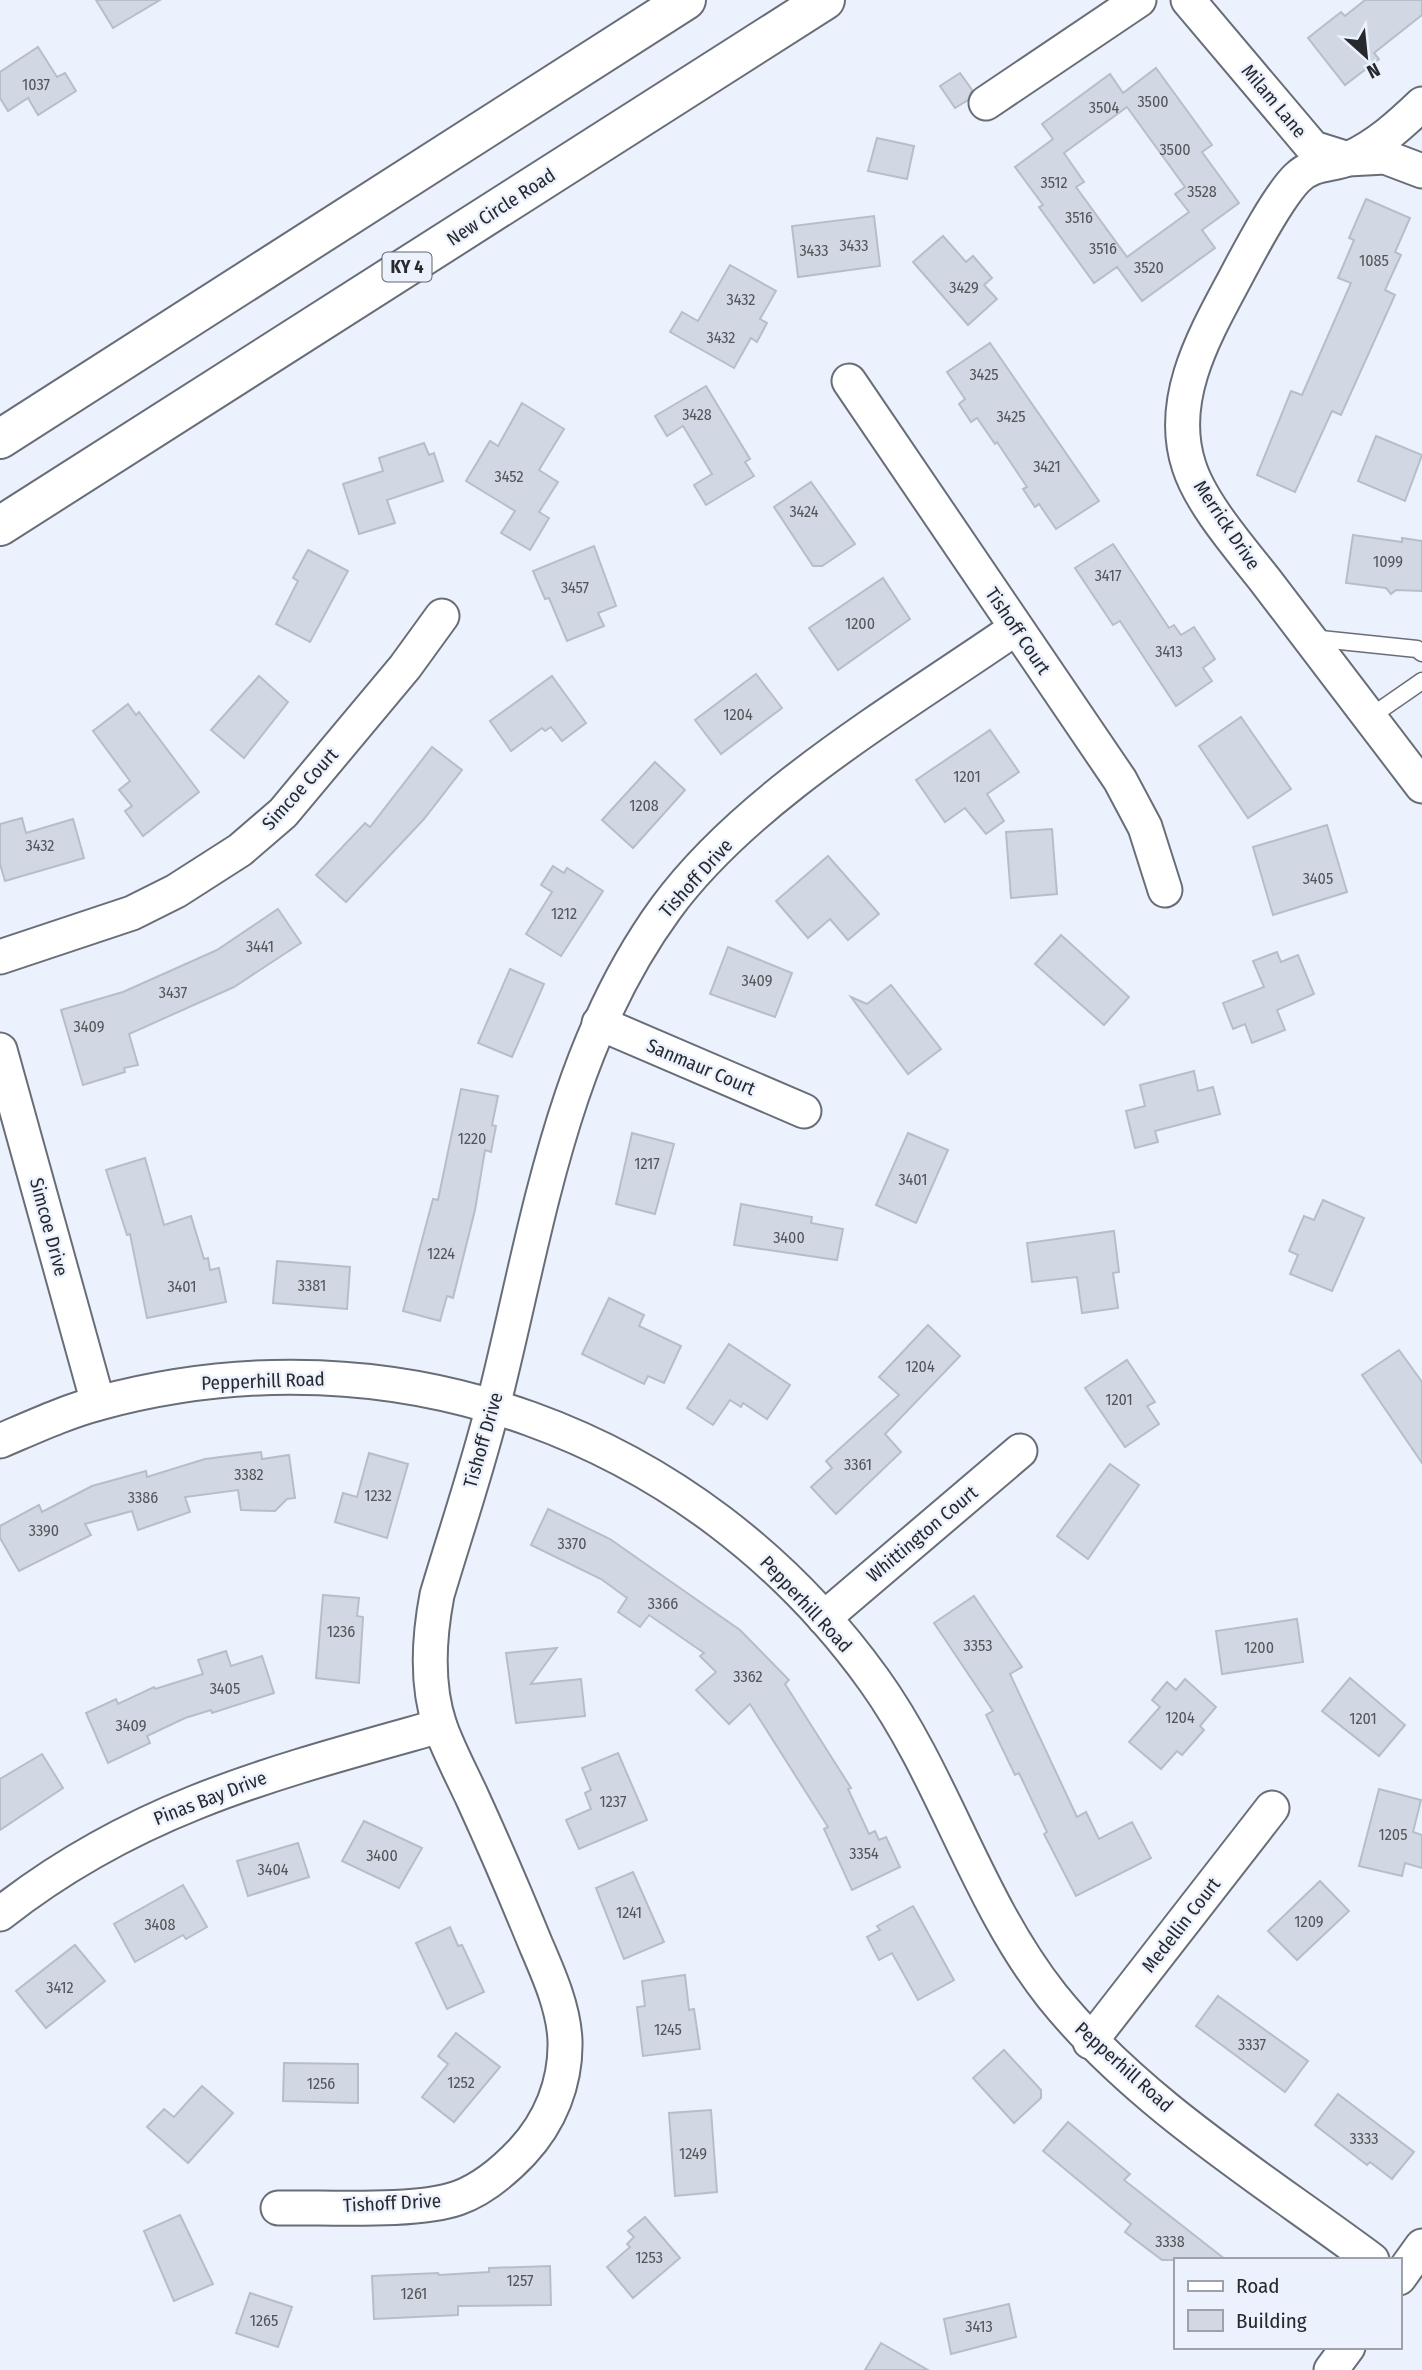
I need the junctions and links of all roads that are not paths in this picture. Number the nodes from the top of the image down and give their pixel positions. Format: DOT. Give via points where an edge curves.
graph roads {
  1 [pos="667,0"];
  2 [pos="686,0"];
  3 [pos="1139,0"];
  4 [pos="1188,0"];
  5 [pos="822,2"];
  6 [pos="986,103"];
  7 [pos="1422,104"];
  8 [pos="437,159"];
  9 [pos="1348,159"];
  10 [pos="1422,171"];
  11 [pos="849,381"];
  12 [pos="0,439"];
  13 [pos="0,526"];
  14 [pos="442,616"];
  15 [pos="1016,628"];
  16 [pos="1308,637"];
  17 [pos="1422,653"];
  18 [pos="1422,681"];
  19 [pos="1370,717"];
  20 [pos="1422,786"];
  21 [pos="1166,890"];
  22 [pos="0,957"];
  23 [pos="599,1023"];
  24 [pos="0,1050"];
  25 [pos="804,1111"];
  26 [pos="98,1404"];
  27 [pos="494,1405"];
  28 [pos="0,1441"];
  29 [pos="1020,1451"];
  30 [pos="824,1618"];
  31 [pos="440,1726"];
  32 [pos="1272,1808"];
  33 [pos="0,1914"];
  34 [pos="1090,2042"];
  35 [pos="278,2208"];
  36 [pos="1422,2246"];
  37 [pos="1369,2258"];
  38 [pos="1401,2276"];
  39 [pos="1401,2280"];
  40 [pos="1422,2296"];
  41 [pos="1347,2349"];
  42 [pos="1331,2370"];
  1 -- 8 [label="highway"];
  2 -- 8 [label="highway"];
  3 -- 6 [label="street"];
  4 -- 9 [label="street, Milam Lane" via="1313,148"];
  5 -- 13 [label="highway, New Circle Road / KY 4"];
  7 -- 9 [label="street, Merrick Drive" via="1389,135"];
  8 -- 12 [label="highway"];
  9 -- 10 [label="street, Milam Lane" via="1385,157"];
  9 -- 16 [label="street, Merrick Drive" via="1318,164 1297,178 1265,227 1197,349 1184,421 1188,466 1196,483"];
  11 -- 15 [label="street, Tishoff Court"];
  14 -- 22 [label="street, Simcoe Court" via="283,813 240,850 132,914"];
  15 -- 21 [label="street, Tishoff Court" via="1120,780 1145,827"];
  15 -- 23 [label="street, Tishoff Drive" via="755,814 666,908 621,978"];
  16 -- 17 [label="lane"];
  16 -- 19 [label="street, Merrick Drive"];
  18 -- 19 [label="lane"];
  19 -- 20 [label="street, Merrick Drive"];
  23 -- 25 [label="street, Sanmaur Court"];
  23 -- 27 [label="street, Tishoff Drive" via="567,1104"];
  24 -- 26 [label="street, Simcoe Drive"];
  26 -- 27 [label="street, Pepperhill Road" via="202,1382 314,1377 388,1383"];
  26 -- 28 [label="street, Pepperhill Road"];
  27 -- 30 [label="street, Pepperhill Road" via="574,1436 665,1484 736,1534"];
  27 -- 31 [label="street, Tishoff Drive" via="431,1625 430,1666"];
  29 -- 30 [label="street, Whittington Court"];
  30 -- 34 [label="street, Pepperhill Road" via="896,1713 1005,1925 1031,1967"];
  31 -- 33 [label="street, Pinas Bay Drive" via="274,1773 193,1802 85,1854"];
  31 -- 35 [label="street, Tishoff Drive" via="549,1977 565,2039 558,2093 539,2133 506,2169 457,2198 429,2205"];
  32 -- 34 [label="street, Medellin Court"];
  34 -- 37 [label="street, Pepperhill Road" via="1163,2105"];
  36 -- 38 [label="street"];
  39 -- 40 [label="street"];
  41 -- 42 [label="street"];
}
